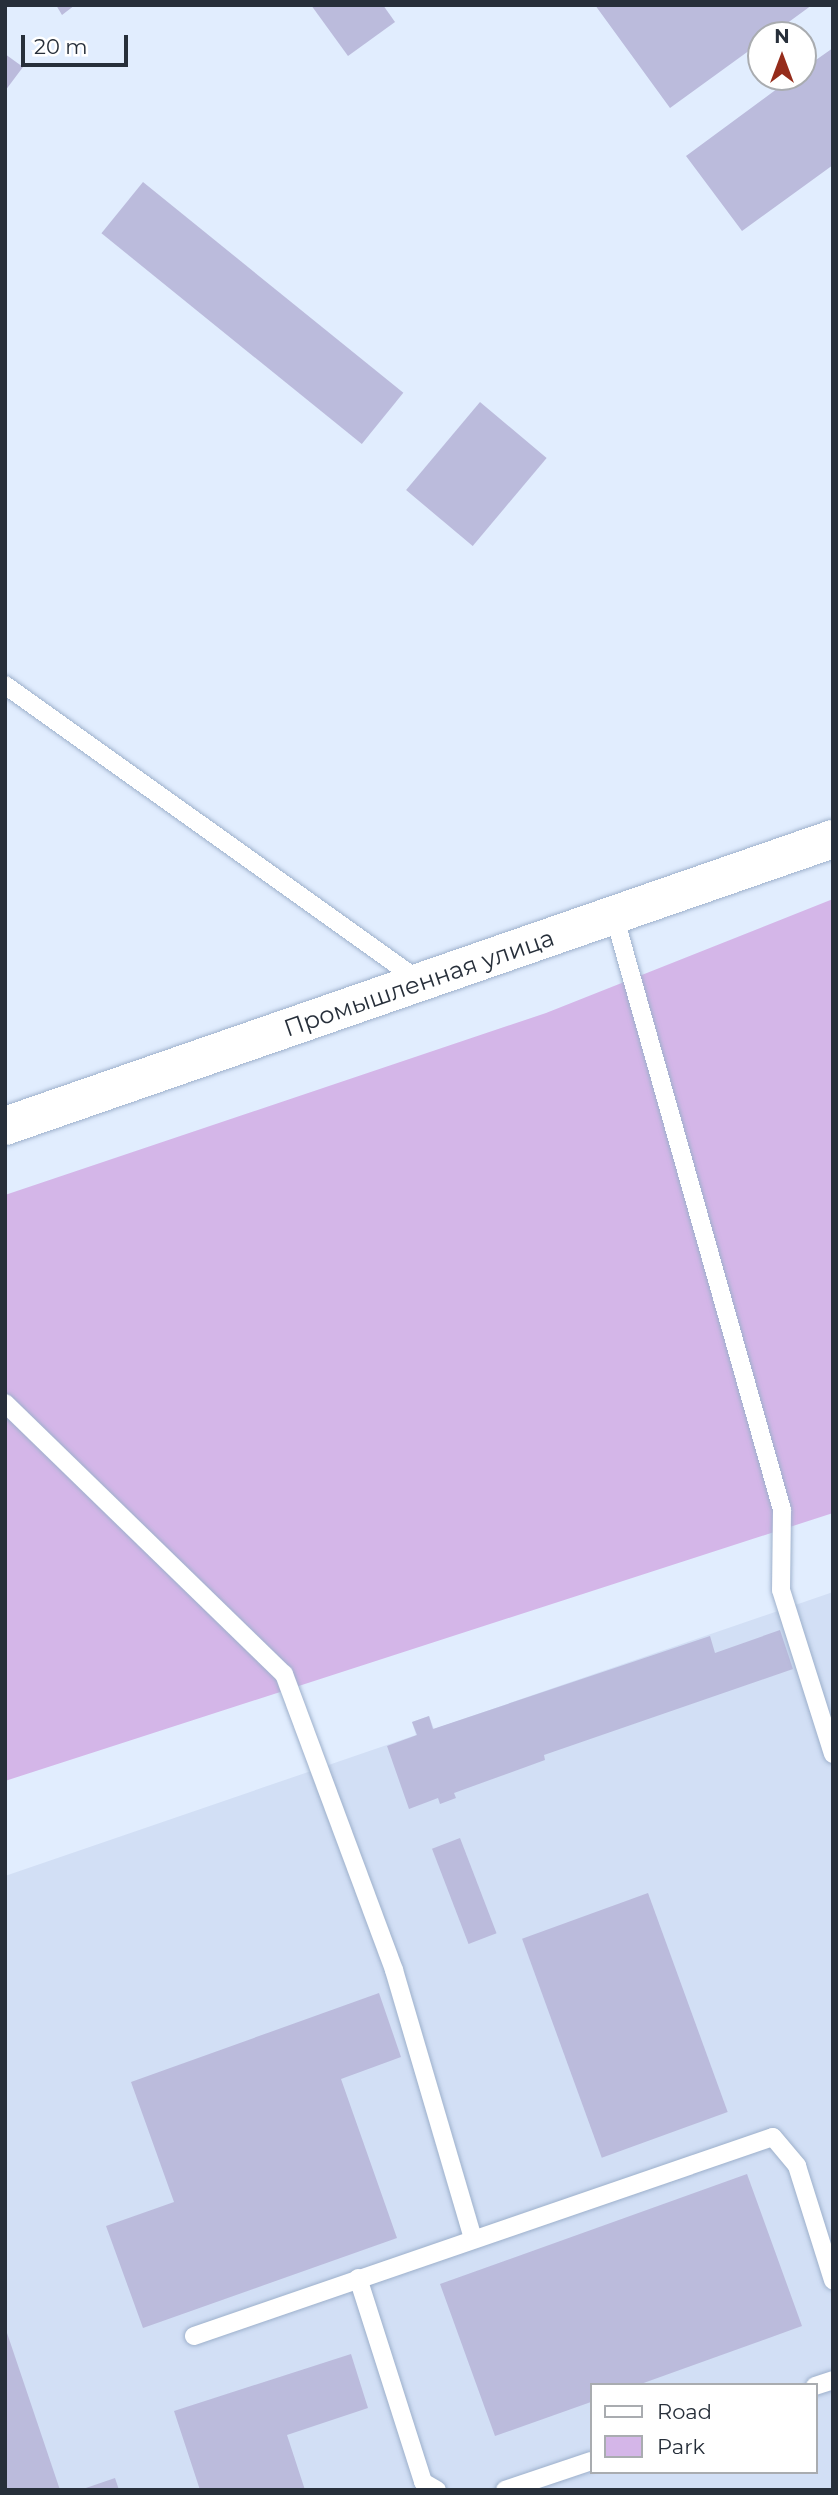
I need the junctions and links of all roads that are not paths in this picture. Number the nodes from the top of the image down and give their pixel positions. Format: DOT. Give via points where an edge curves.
graph roads {
  1 [pos="5,685"];
  2 [pos="833,839"];
  3 [pos="614,915"];
  4 [pos="421,982"];
  5 [pos="5,1126"];
  6 [pos="5,1403"];
  7 [pos="833,1755"];
  8 [pos="473,2238"];
  9 [pos="359,2278"];
  10 [pos="833,2280"];
  11 [pos="194,2336"];
  12 [pos="590,2461"];
  13 [pos="437,2490"];
  14 [pos="505,2490"];
  1 -- 4 [label="lane"];
  2 -- 3 [label="street, Промышленная улица"];
  3 -- 4 [label="street, Промышленная улица"];
  3 -- 7 [label="lane" via="782,1510 781,1590"];
  4 -- 5 [label="street, Промышленная улица"];
  6 -- 8 [label="lane" via="284,1674 394,1970"];
  8 -- 9 [label="lane"];
  8 -- 10 [label="lane" via="773,2137 797,2166"];
  9 -- 11 [label="lane"];
  9 -- 13 [label="lane" via="423,2482"];
  12 -- 14 [label="lane"];
}
